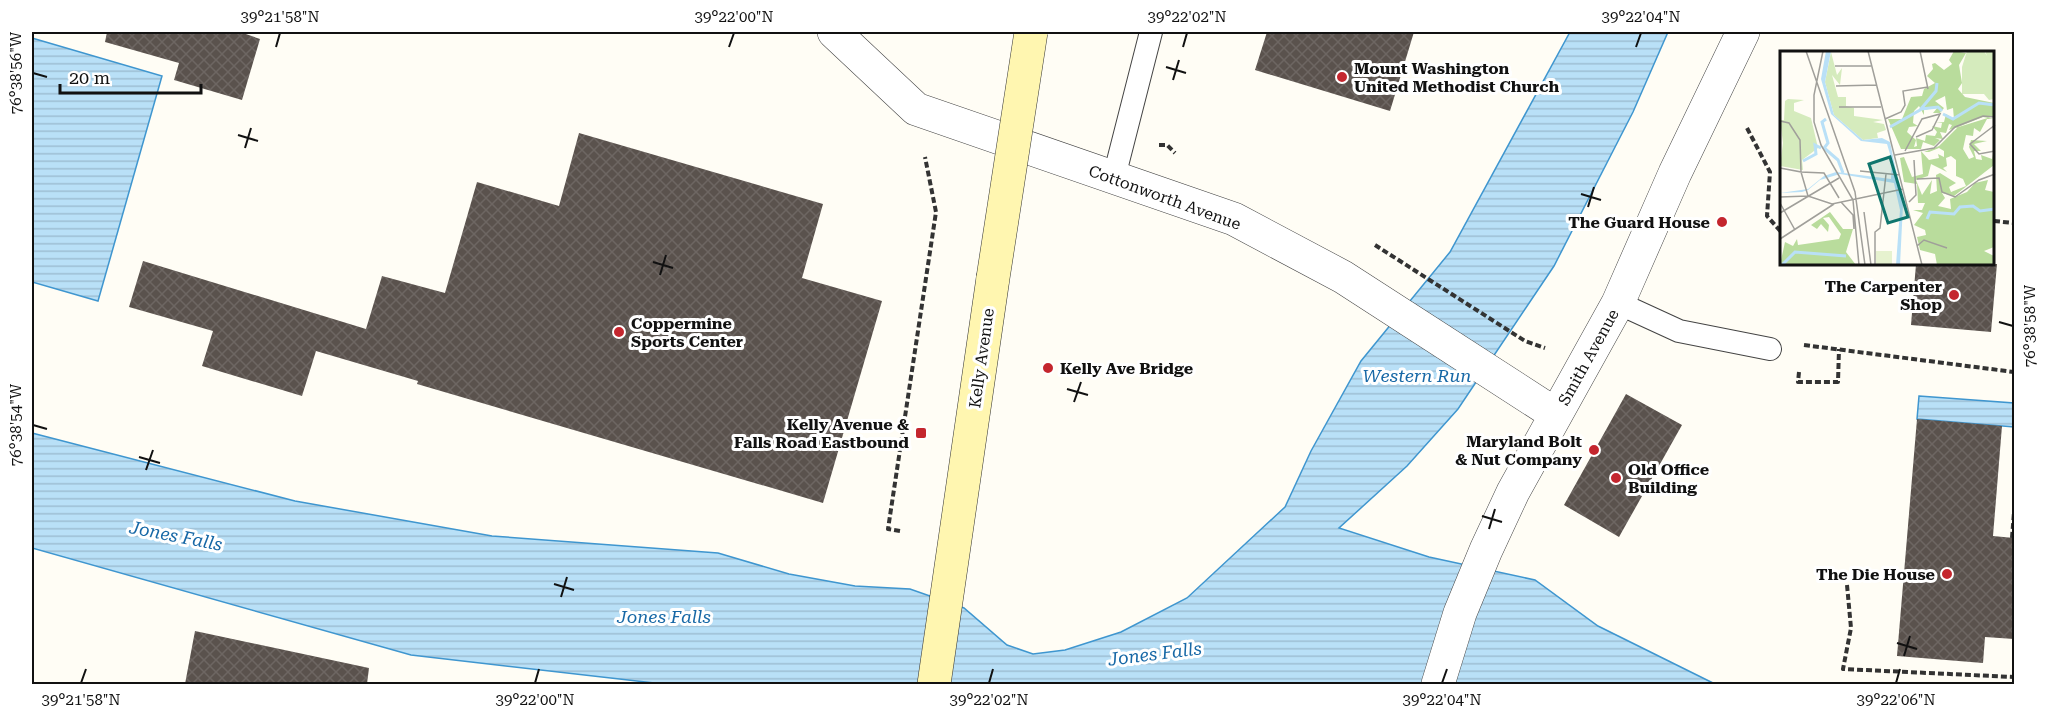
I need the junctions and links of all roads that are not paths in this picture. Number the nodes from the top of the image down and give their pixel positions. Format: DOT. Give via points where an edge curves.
graph roads {
  1 [pos="834,32"];
  2 [pos="1031,32"];
  3 [pos="1151,32"];
  4 [pos="1743,32"];
  5 [pos="1114,177"];
  6 [pos="1618,303"];
  7 [pos="1770,349"];
  8 [pos="1556,414"];
  9 [pos="934,684"];
  10 [pos="1438,684"];
  1 -- 5 [label="street, Cottonworth Avenue" via="916,109"];
  2 -- 9 [label="main road, Kelly Avenue, bridge"];
  3 -- 5 [label="lane"];
  4 -- 6 [label="street, Smith Avenue"];
  5 -- 8 [label="street, Cottonworth Avenue" via="1234,219 1343,277"];
  6 -- 7 [label="lane" via="1679,331"];
  6 -- 8 [label="street, Smith Avenue"];
  8 -- 10 [label="street, Smith Avenue" via="1513,492 1460,613"];
}
